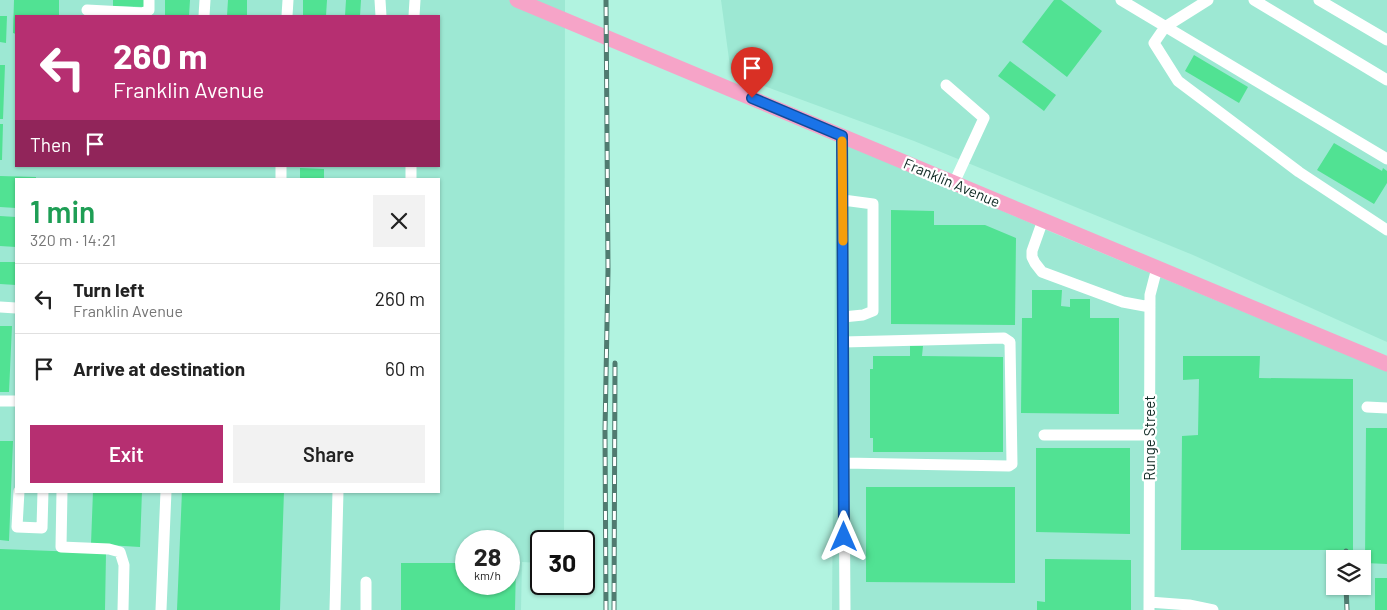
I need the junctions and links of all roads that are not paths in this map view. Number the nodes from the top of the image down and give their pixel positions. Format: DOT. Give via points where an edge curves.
graph roads {
  1 [pos="149,0"];
  2 [pos="205,0"];
  3 [pos="288,0"];
  4 [pos="380,0"];
  5 [pos="415,0"];
  6 [pos="517,0"];
  7 [pos="1121,0"];
  8 [pos="1208,0"];
  9 [pos="1254,0"];
  10 [pos="1319,0"];
  11 [pos="87,9"];
  12 [pos="204,15"];
  13 [pos="287,15"];
  14 [pos="381,15"];
  15 [pos="414,15"];
  16 [pos="1165,27"];
  17 [pos="1387,40"];
  18 [pos="1387,80"];
  19 [pos="946,85"];
  20 [pos="842,136"];
  21 [pos="1387,159"];
  22 [pos="954,182"];
  23 [pos="843,200"];
  24 [pos="1043,220"];
  25 [pos="1387,230"];
  26 [pos="1157,268"];
  27 [pos="0,307"];
  28 [pos="1150,307"];
  29 [pos="15,308"];
  30 [pos="843,317"];
  31 [pos="843,342"];
  32 [pos="1387,364"];
  33 [pos="0,401"];
  34 [pos="15,402"];
  35 [pos="1367,407"];
  36 [pos="1387,408"];
  37 [pos="1044,435"];
  38 [pos="1150,435"];
  39 [pos="844,463"];
  40 [pos="19,493"];
  41 [pos="43,493"];
  42 [pos="62,493"];
  43 [pos="166,493"];
  44 [pos="338,493"];
  45 [pos="366,582"];
  46 [pos="1149,606"];
  47 [pos="123,610"];
  48 [pos="161,610"];
  49 [pos="335,610"];
  50 [pos="366,610"];
  51 [pos="845,610"];
  52 [pos="1213,610"];
  1 -- 11 [label="street" via="149,10 143,13"];
  2 -- 12 [label="street"];
  3 -- 13 [label="street"];
  4 -- 14 [label="street"];
  5 -- 15 [label="street"];
  6 -- 20 [label="main road, Franklin Avenue"];
  7 -- 16 [label="street"];
  8 -- 16 [label="street"];
  9 -- 18 [label="street"];
  10 -- 17 [label="street"];
  16 -- 21 [label="street"];
  16 -- 25 [label="street" via="1154,43 1178,80 1303,174"];
  19 -- 22 [label="street" via="984,118"];
  20 -- 22 [label="main road, Franklin Avenue"];
  20 -- 23 [label="street"];
  22 -- 24 [label="main road, Franklin Avenue"];
  23 -- 30 [label="street"];
  23 -- 30 [label="street" via="873,204 873,312"];
  24 -- 26 [label="main road, Franklin Avenue"];
  24 -- 28 [label="street" via="1032,251 1032,257 1042,272 1124,302"];
  26 -- 28 [label="street, Runge Street"];
  26 -- 32 [label="main road, Franklin Avenue"];
  27 -- 29 [label="street"];
  28 -- 38 [label="street, Runge Street"];
  30 -- 31 [label="street"];
  31 -- 39 [label="street"];
  31 -- 39 [label="street" via="1004,338 1010,342 1012,411 1012,464 1009,466"];
  33 -- 34 [label="street"];
  35 -- 36 [label="street"];
  37 -- 38 [label="street"];
  38 -- 46 [label="street, Runge Street"];
  39 -- 51 [label="street"];
  40 -- 41 [label="street" via="17,527 42,528"];
  42 -- 47 [label="street" via="61,547 120,552 124,565"];
  43 -- 48 [label="street"];
  44 -- 49 [label="street"];
  45 -- 50 [label="street"];
  46 -- 52 [label="street" via="1190,604"];
}
